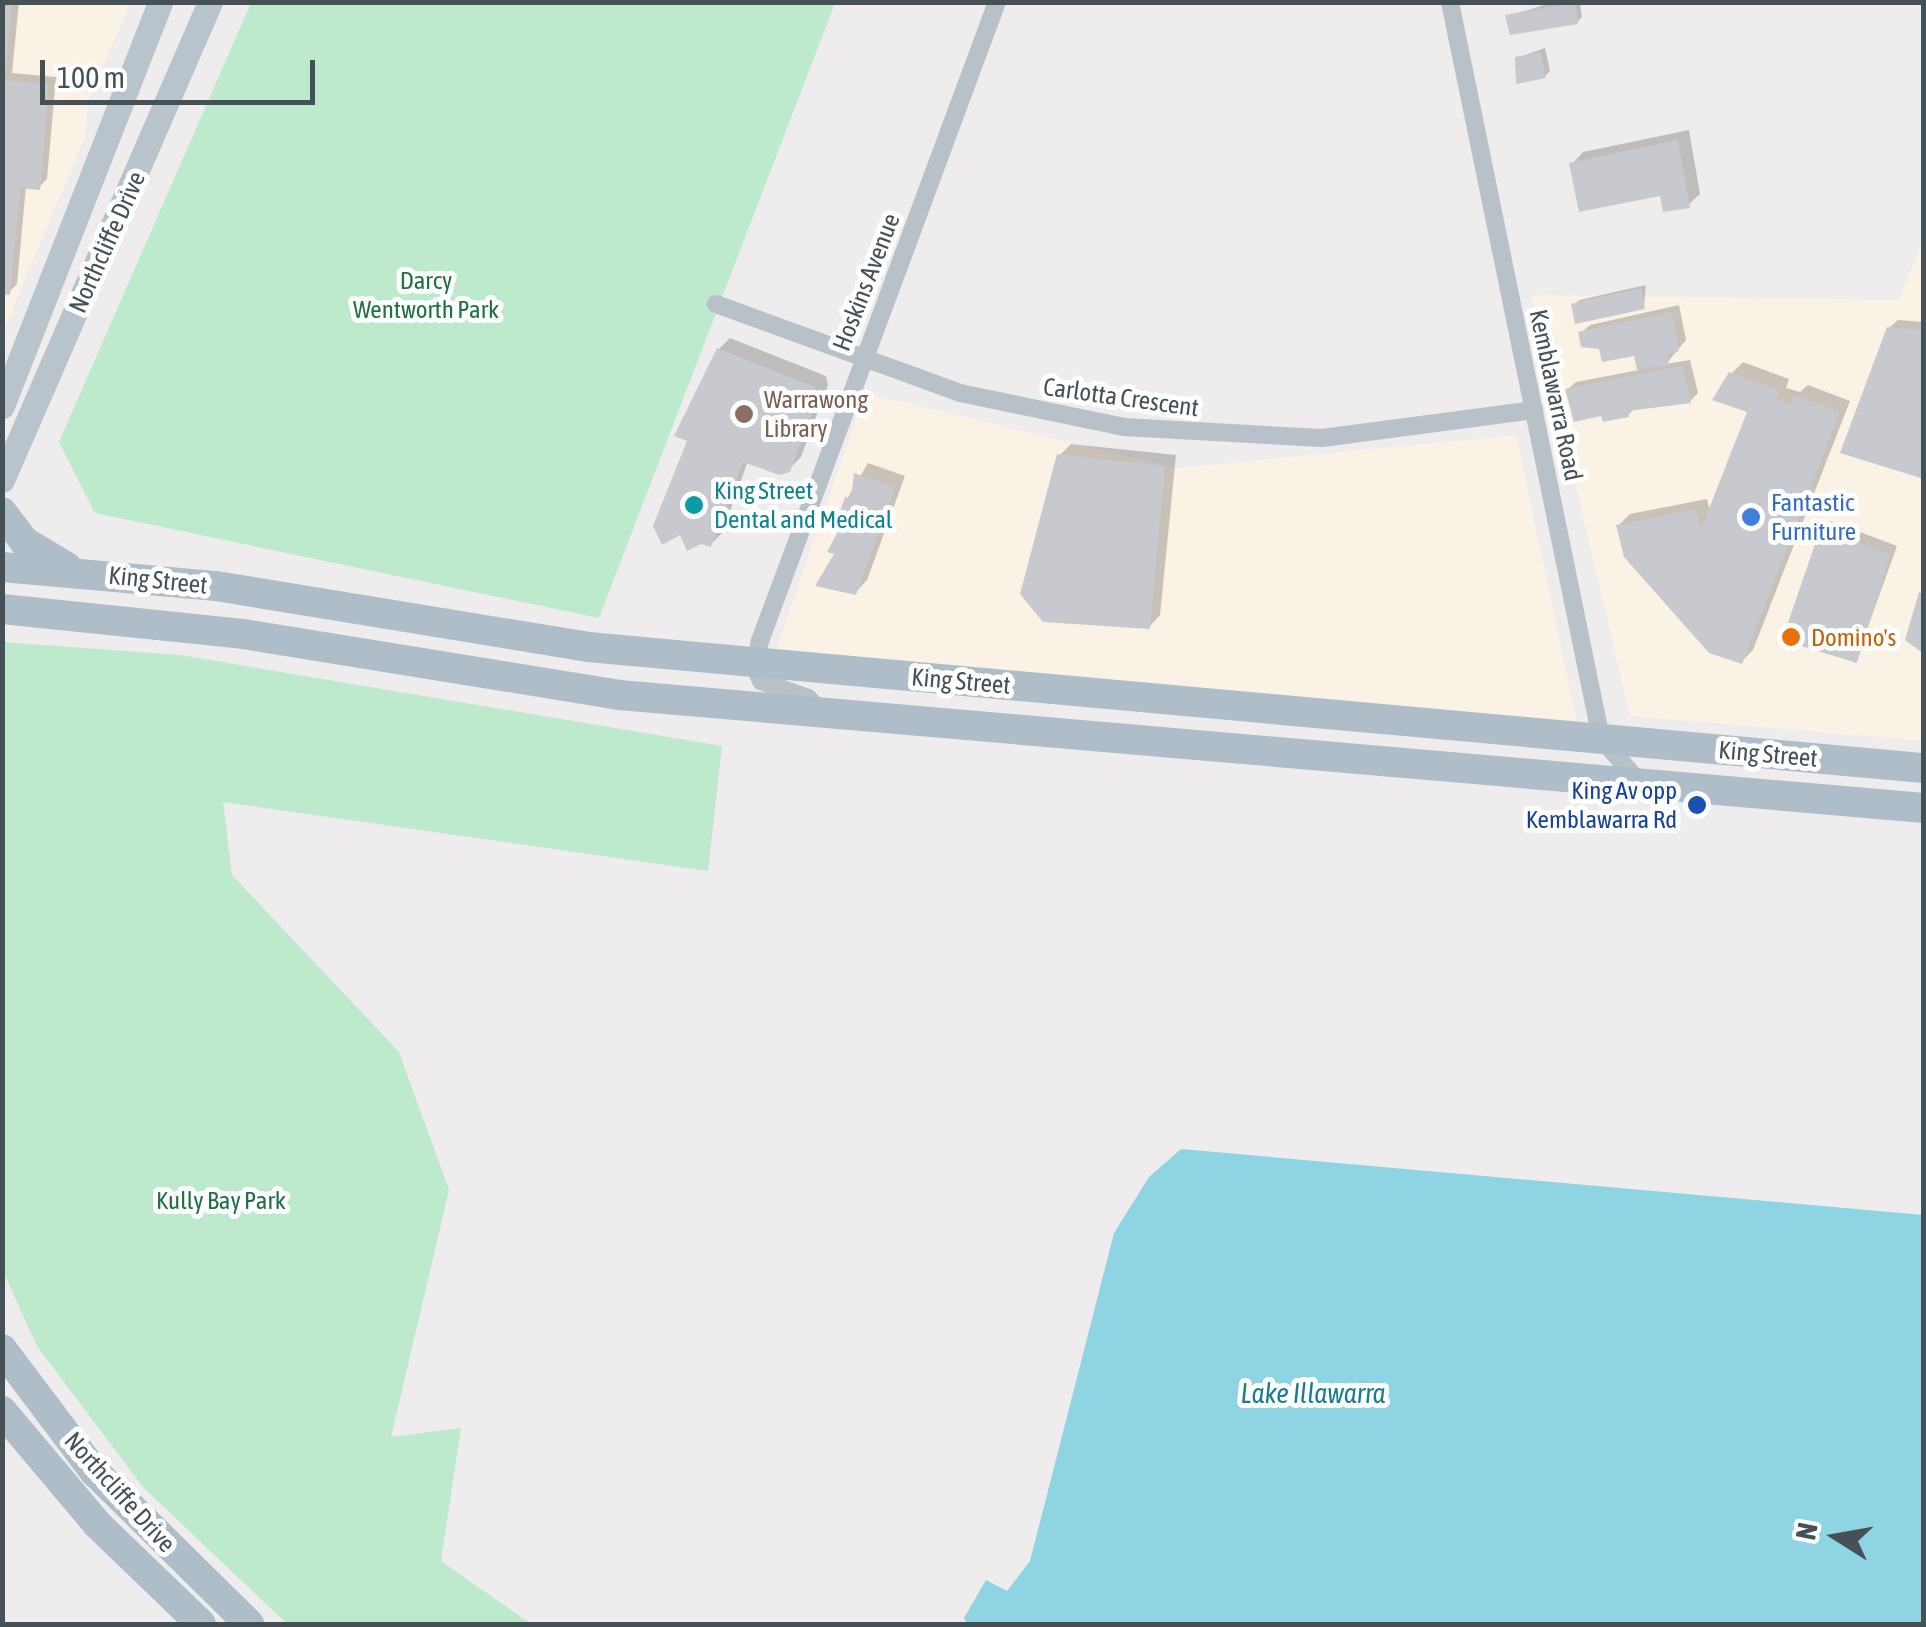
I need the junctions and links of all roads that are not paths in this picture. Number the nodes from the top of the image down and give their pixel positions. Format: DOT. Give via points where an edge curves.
graph roads {
  1 [pos="160,2"];
  2 [pos="193,2"];
  3 [pos="210,2"];
  4 [pos="998,2"];
  5 [pos="1450,2"];
  6 [pos="180,70"];
  7 [pos="716,304"];
  8 [pos="864,359"];
  9 [pos="2,406"];
  10 [pos="1534,410"];
  11 [pos="2,480"];
  12 [pos="2,512"];
  13 [pos="2,568"];
  14 [pos="76,572"];
  15 [pos="2,609"];
  16 [pos="756,662"];
  17 [pos="823,713"];
  18 [pos="1601,738"];
  19 [pos="1924,768"];
  20 [pos="1640,784"];
  21 [pos="1924,808"];
  22 [pos="2,1349"];
  23 [pos="2,1410"];
  24 [pos="232,1619"];
  25 [pos="202,1624"];
  1 -- 9 [label="main road, Northcliffe Drive"];
  2 -- 6 [label="main road"];
  3 -- 6 [label="main road, Northcliffe Drive"];
  4 -- 8 [label="street, Hoskins Avenue"];
  5 -- 10 [label="street, Kemblawarra Road"];
  6 -- 11 [label="main road, Northcliffe Drive"];
  7 -- 8 [label="street, Carlotta Crescent"];
  8 -- 10 [label="street, Carlotta Crescent" via="994,402 1183,434 1322,438"];
  8 -- 16 [label="street, Hoskins Avenue"];
  10 -- 18 [label="street, Kemblawarra Road"];
  12 -- 14 [label="main road" via="25,542"];
  13 -- 14 [label="main road, King Street"];
  14 -- 16 [label="main road, King Street" via="278,594 547,642"];
  15 -- 17 [label="main road, King Street" via="242,634 566,689"];
  16 -- 17 [label="street" via="761,681 808,698"];
  16 -- 18 [label="main road, King Street"];
  17 -- 20 [label="main road, King Street"];
  18 -- 19 [label="main road, King Street"];
  18 -- 20 [label="street, Kemblawarra Road"];
  20 -- 21 [label="main road, King Street"];
  22 -- 24 [label="main road, Northcliffe Drive" via="94,1470"];
  23 -- 25 [label="main road, Northcliffe Drive" via="97,1524"];
}
